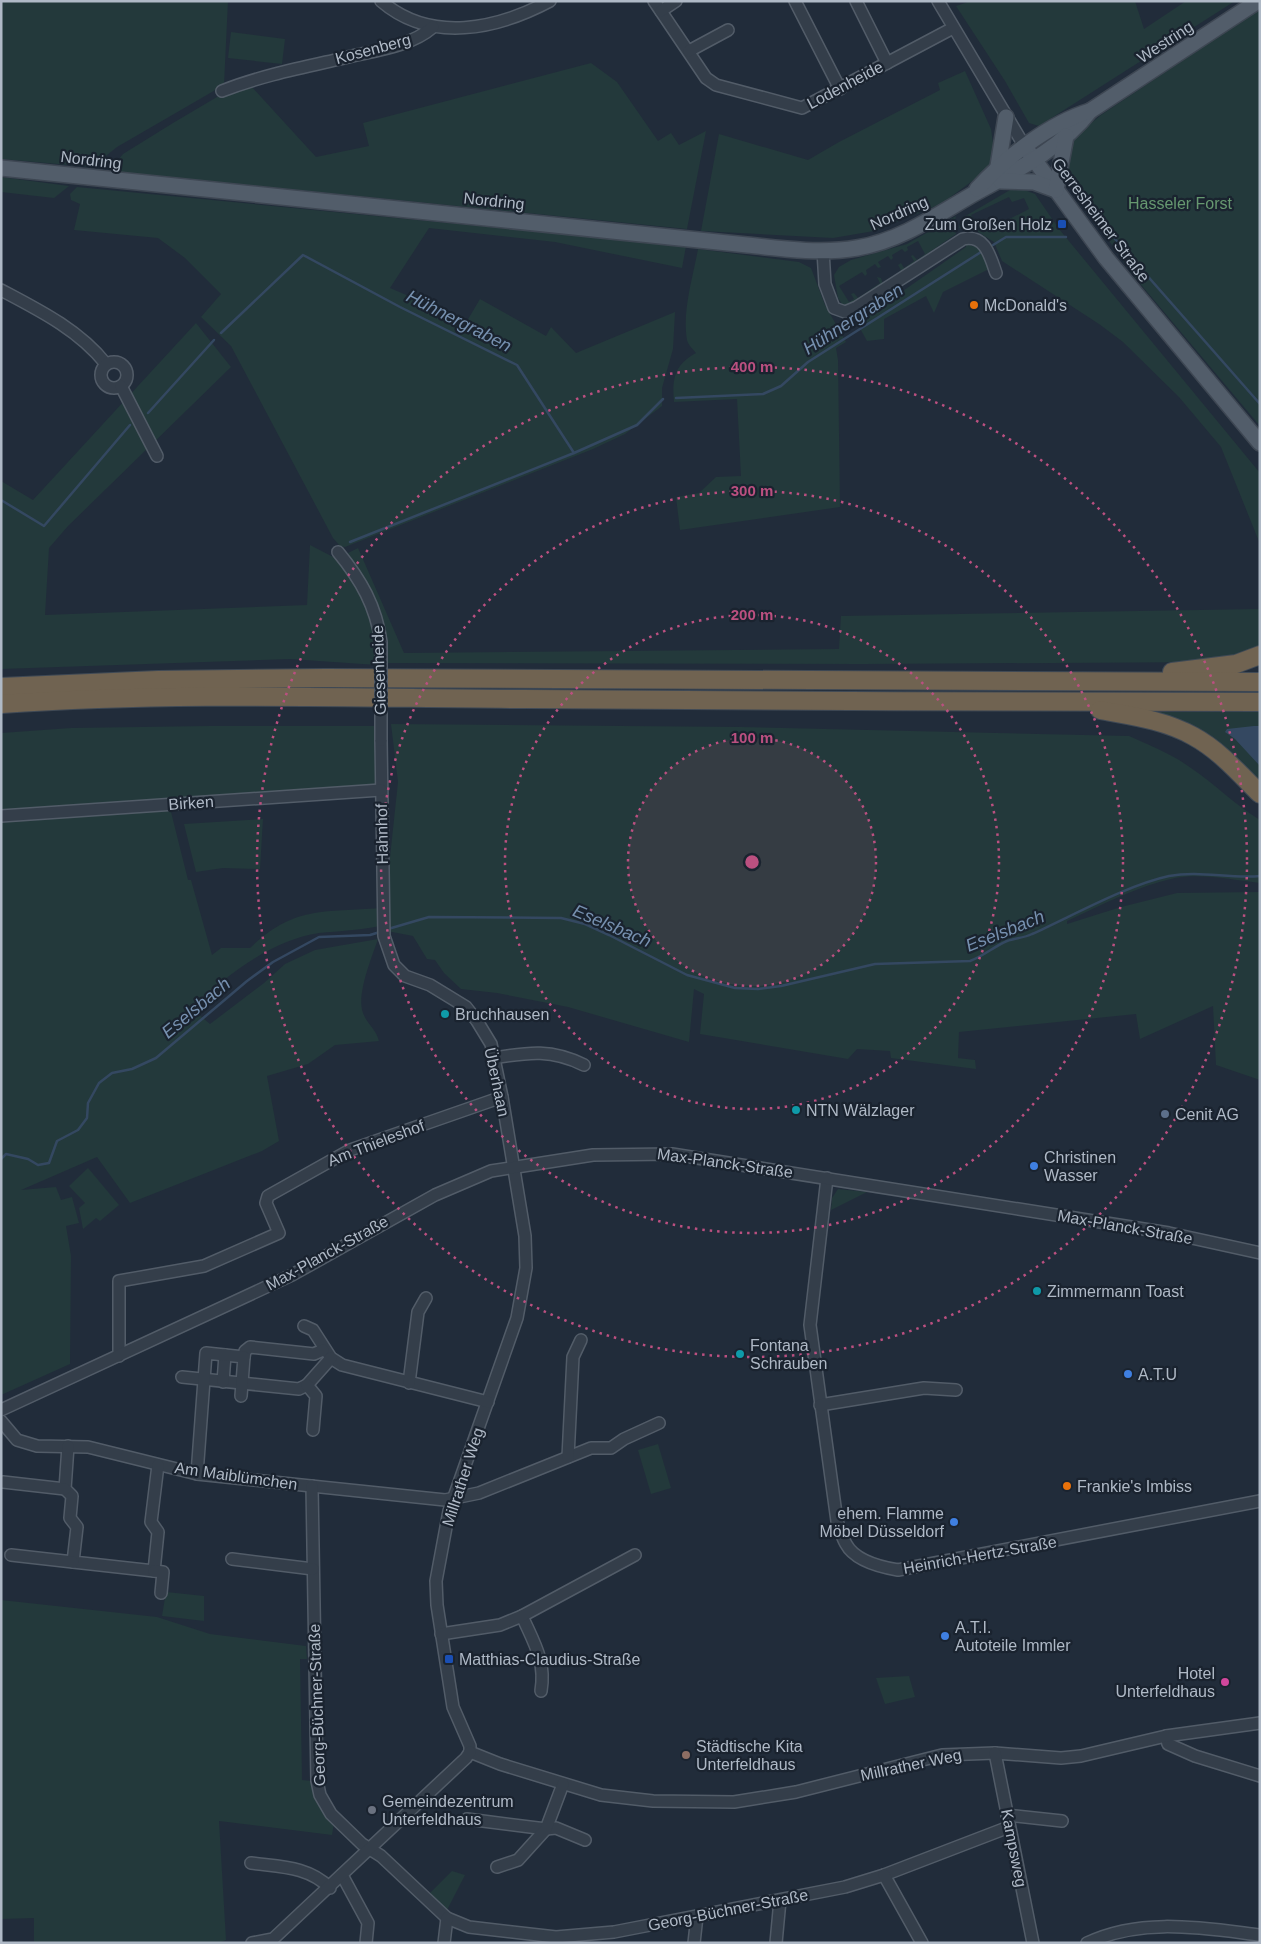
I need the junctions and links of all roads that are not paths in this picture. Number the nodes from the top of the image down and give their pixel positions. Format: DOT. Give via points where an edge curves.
graph roads {
  1 [pos="381,1"];
  2 [pos="550,1"];
  3 [pos="654,1"];
  4 [pos="676,1"];
  5 [pos="794,1"];
  6 [pos="856,1"];
  7 [pos="938,1"];
  8 [pos="1258,1"];
  9 [pos="661,11"];
  10 [pos="433,27"];
  11 [pos="953,28"];
  12 [pos="728,30"];
  13 [pos="689,51"];
  14 [pos="887,63"];
  15 [pos="840,89"];
  16 [pos="222,91"];
  17 [pos="1090,111"];
  18 [pos="1006,117"];
  19 [pos="1066,136"];
  20 [pos="1030,154"];
  21 [pos="1,168"];
  22 [pos="999,174"];
  23 [pos="1056,190"];
  24 [pos="823,250"];
  25 [pos="996,273"];
  26 [pos="1,290"];
  27 [pos="106,364"];
  28 [pos="121,386"];
  29 [pos="1260,443"];
  30 [pos="157,456"];
  31 [pos="338,552"];
  32 [pos="1260,656"];
  33 [pos="1083,681"];
  34 [pos="1260,682"];
  35 [pos="1,687"];
  36 [pos="51,701"];
  37 [pos="1056,701"];
  38 [pos="1260,702"];
  39 [pos="1,704"];
  40 [pos="1,712"];
  41 [pos="381,740"];
  42 [pos="381,790"];
  43 [pos="1260,794"];
  44 [pos="1,816"];
  45 [pos="384,932"];
  46 [pos="494,1058"];
  47 [pos="584,1065"];
  48 [pos="502,1097"];
  49 [pos="513,1167"];
  50 [pos="828,1178"];
  51 [pos="1260,1253"];
  52 [pos="426,1298"];
  53 [pos="304,1326"];
  54 [pos="581,1340"];
  55 [pos="327,1354"];
  56 [pos="225,1355"];
  57 [pos="118,1356"];
  58 [pos="244,1357"];
  59 [pos="182,1377"];
  60 [pos="204,1380"];
  61 [pos="223,1382"];
  62 [pos="409,1383"];
  63 [pos="242,1384"];
  64 [pos="307,1385"];
  65 [pos="956,1390"];
  66 [pos="241,1396"];
  67 [pos="488,1402"];
  68 [pos="820,1405"];
  69 [pos="1,1410"];
  70 [pos="1,1421"];
  71 [pos="659,1423"];
  72 [pos="313,1430"];
  73 [pos="68,1446"];
  74 [pos="568,1457"];
  75 [pos="158,1464"];
  76 [pos="197,1474"];
  77 [pos="3,1482"];
  78 [pos="312,1486"];
  79 [pos="65,1489"];
  80 [pos="453,1499"];
  81 [pos="1260,1501"];
  82 [pos="11,1555"];
  83 [pos="636,1555"];
  84 [pos="232,1559"];
  85 [pos="73,1562"];
  86 [pos="313,1569"];
  87 [pos="154,1571"];
  88 [pos="160,1593"];
  89 [pos="522,1616"];
  90 [pos="441,1634"];
  91 [pos="541,1691"];
  92 [pos="1260,1723"];
  93 [pos="1166,1736"];
  94 [pos="470,1752"];
  95 [pos="995,1753"];
  96 [pos="1260,1776"];
  97 [pos="562,1784"];
  98 [pos="1007,1815"];
  99 [pos="467,1819"];
  100 [pos="1062,1821"];
  101 [pos="1009,1827"];
  102 [pos="546,1829"];
  103 [pos="585,1840"];
  104 [pos="370,1849"];
  105 [pos="251,1863"];
  106 [pos="497,1867"];
  107 [pos="342,1875"];
  108 [pos="884,1875"];
  109 [pos="330,1888"];
  110 [pos="780,1900"];
  111 [pos="697,1916"];
  112 [pos="447,1918"];
  113 [pos="1260,1935"];
  114 [pos="523,1938"];
  115 [pos="274,1941"];
  116 [pos="252,1943"];
  117 [pos="366,1943"];
  118 [pos="444,1943"];
  119 [pos="694,1943"];
  120 [pos="776,1943"];
  121 [pos="922,1943"];
  122 [pos="1033,1943"];
  123 [pos="1087,1943"];
  1 -- 10 [label="street" via="402,16"];
  2 -- 10 [label="street" via="519,16 484,27"];
  3 -- 9 [label="street, Lodenheide"];
  4 -- 9 [label="street"];
  5 -- 15 [label="street"];
  6 -- 14 [label="street"];
  7 -- 11 [label="street, Gerresheimer Straße"];
  8 -- 17 [label="main road, Westring"];
  9 -- 13 [label="street, Lodenheide"];
  10 -- 16 [label="street, Kosenberg" via="401,44 254,79"];
  11 -- 14 [label="street, Lodenheide"];
  11 -- 18 [label="street, Gerresheimer Straße"];
  12 -- 13 [label="street"];
  13 -- 15 [label="street, Lodenheide" via="706,78 716,85 796,108 808,107"];
  14 -- 15 [label="street, Lodenheide"];
  17 -- 19 [label="main road, Westring"];
  17 -- 20 [label="main road, Westring" via="1072,116"];
  18 -- 20 [label="street, Gerresheimer Straße"];
  18 -- 22 [label="main road"];
  19 -- 20 [label="main road, Westring"];
  19 -- 23 [label="main road"];
  20 -- 22 [label="main road, Nordring"];
  20 -- 23 [label="main road, Gerresheimer Straße"];
  21 -- 24 [label="main road, Nordring" via="747,245"];
  22 -- 23 [label="main road"];
  22 -- 24 [label="main road, Nordring" via="971,196 913,229 857,248"];
  23 -- 29 [label="main road, Gerresheimer Straße" via="1106,258"];
  24 -- 25 [label="street" via="827,294 834,308 845,312 963,238 977,238 981,242 988,250"];
  26 -- 27 [label="street" via="58,322"];
  27 -- 28 [label="street" via="100,376 104,384 112,388"];
  27 -- 28 [label="street" via="114,362 125,368 126,380"];
  28 -- 30 [label="street"];
  31 -- 41 [label="street, Giesenheide, bridge" via="375,608 381,642"];
  32 -- 33 [label="highway" via="1217,667"];
  33 -- 34 [label="highway"];
  33 -- 35 [label="highway" via="307,678 149,680"];
  36 -- 37 [label="highway" via="285,697 825,703"];
  36 -- 39 [label="highway"];
  36 -- 40 [label="highway"];
  37 -- 38 [label="highway"];
  37 -- 43 [label="highway" via="1143,718 1193,736 1216,752"];
  41 -- 42 [label="street, Hahnhof"];
  42 -- 44 [label="street, Birken"];
  42 -- 45 [label="street, Hahnhof"];
  45 -- 46 [label="street, Überhaan" via="394,965 404,976 430,985 466,1007 484,1032"];
  46 -- 47 [label="street" via="533,1052 565,1055"];
  46 -- 48 [label="street, Überhaan"];
  48 -- 49 [label="street, Überhaan"];
  48 -- 57 [label="street, Am Thieleshof" via="350,1150 268,1196 266,1203 279,1233 204,1266 119,1281"];
  49 -- 50 [label="street, Max-Planck-Straße" via="584,1156 653,1152"];
  49 -- 57 [label="street, Max-Planck-Straße" via="492,1171 435,1195 292,1275"];
  49 -- 67 [label="street, Millrather Weg" via="525,1236 526,1268 517,1318"];
  50 -- 51 [label="street, Max-Planck-Straße" via="1169,1233"];
  50 -- 68 [label="street, Heinrich-Hertz-Straße" via="810,1318"];
  52 -- 62 [label="street" via="418,1312"];
  53 -- 55 [label="street" via="313,1330"];
  54 -- 74 [label="street" via="573,1357"];
  55 -- 58 [label="street" via="250,1347"];
  55 -- 62 [label="street" via="355,1370"];
  55 -- 64 [label="street"];
  56 -- 58 [label="street"];
  56 -- 60 [label="street" via="206,1353"];
  56 -- 61 [label="street"];
  57 -- 69 [label="street, Max-Planck-Straße"];
  58 -- 63 [label="street"];
  59 -- 60 [label="street"];
  60 -- 61 [label="street"];
  60 -- 76 [label="street"];
  61 -- 63 [label="street"];
  62 -- 67 [label="street"];
  63 -- 64 [label="street" via="299,1389"];
  63 -- 66 [label="street"];
  64 -- 72 [label="street" via="316,1396"];
  65 -- 68 [label="street" via="924,1388"];
  67 -- 80 [label="street, Millrather Weg"];
  68 -- 81 [label="street, Heinrich-Hertz-Straße" via="838,1521 846,1545 856,1555 883,1568 919,1567"];
  70 -- 73 [label="street, Am Maiblümchen" via="17,1440 37,1446"];
  71 -- 74 [label="street, Am Maiblümchen" via="611,1448 591,1448"];
  73 -- 75 [label="street, Am Maiblümchen" via="88,1447"];
  73 -- 79 [label="street"];
  74 -- 80 [label="street, Am Maiblümchen" via="479,1493"];
  75 -- 76 [label="street, Am Maiblümchen"];
  75 -- 87 [label="street" via="151,1522 158,1532"];
  76 -- 78 [label="street, Am Maiblümchen"];
  77 -- 79 [label="street"];
  78 -- 80 [label="street, Am Maiblümchen"];
  78 -- 86 [label="street, Georg-Büchner-Straße"];
  79 -- 85 [label="street" via="72,1496 70,1518 77,1527"];
  80 -- 90 [label="street, Millrather Weg" via="436,1581"];
  82 -- 85 [label="street"];
  83 -- 89 [label="street"];
  84 -- 86 [label="street"];
  85 -- 87 [label="street"];
  86 -- 104 [label="street, Georg-Büchner-Straße" via="317,1781 320,1795 331,1814"];
  87 -- 88 [label="street" via="163,1572"];
  89 -- 90 [label="street" via="500,1625"];
  89 -- 91 [label="street" via="542,1662"];
  90 -- 94 [label="street, Millrather Weg" via="454,1708"];
  92 -- 93 [label="street, Millrather Weg"];
  93 -- 95 [label="street, Millrather Weg" via="1068,1757"];
  93 -- 96 [label="street" via="1168,1744 1195,1756"];
  94 -- 97 [label="street, Millrather Weg"];
  94 -- 104 [label="street"];
  95 -- 97 [label="street, Millrather Weg" via="942,1755 796,1792 734,1802 624,1799"];
  95 -- 98 [label="street, Kampsweg"];
  97 -- 102 [label="street"];
  98 -- 100 [label="street"];
  98 -- 101 [label="street, Kampsweg"];
  99 -- 102 [label="street"];
  101 -- 108 [label="street, Georg-Büchner-Straße"];
  101 -- 122 [label="street, Kampsweg"];
  102 -- 103 [label="street" via="556,1828"];
  102 -- 106 [label="street" via="518,1860"];
  104 -- 107 [label="street"];
  104 -- 112 [label="street, Georg-Büchner-Straße"];
  105 -- 109 [label="street" via="312,1873"];
  107 -- 109 [label="street"];
  107 -- 117 [label="street" via="368,1923"];
  108 -- 110 [label="street, Georg-Büchner-Straße" via="845,1887"];
  108 -- 121 [label="street"];
  109 -- 115 [label="street"];
  110 -- 111 [label="street, Georg-Büchner-Straße"];
  110 -- 120 [label="street"];
  111 -- 114 [label="street, Georg-Büchner-Straße" via="568,1938"];
  111 -- 119 [label="street"];
  112 -- 114 [label="street, Georg-Büchner-Straße"];
  112 -- 118 [label="street"];
  113 -- 123 [label="street" via="1152,1926 1122,1931"];
  115 -- 116 [label="street"];
}
